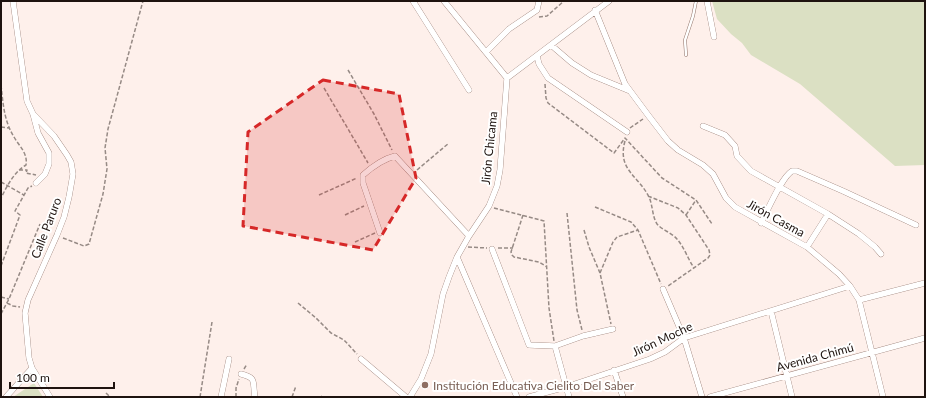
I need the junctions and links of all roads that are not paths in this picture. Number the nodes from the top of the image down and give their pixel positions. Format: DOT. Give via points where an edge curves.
graph roads {
  1 [pos="14,1"];
  2 [pos="413,1"];
  3 [pos="444,1"];
  4 [pos="539,1"];
  5 [pos="609,1"];
  6 [pos="696,1"];
  7 [pos="706,1"];
  8 [pos="595,10"];
  9 [pos="714,38"];
  10 [pos="551,45"];
  11 [pos="486,52"];
  12 [pos="686,55"];
  13 [pos="537,56"];
  14 [pos="507,78"];
  15 [pos="469,90"];
  16 [pos="630,91"];
  17 [pos="33,114"];
  18 [pos="703,126"];
  19 [pos="626,135"];
  20 [pos="34,182"];
  21 [pos="780,187"];
  22 [pos="828,214"];
  23 [pos="761,223"];
  24 [pos="916,225"];
  25 [pos="380,232"];
  26 [pos="469,236"];
  27 [pos="807,247"];
  28 [pos="492,248"];
  29 [pos="881,254"];
  30 [pos="458,257"];
  31 [pos="925,283"];
  32 [pos="850,286"];
  33 [pos="663,289"];
  34 [pos="859,300"];
  35 [pos="771,311"];
  36 [pos="613,329"];
  37 [pos="684,338"];
  38 [pos="925,338"];
  39 [pos="555,346"];
  40 [pos="872,353"];
  41 [pos="229,359"];
  42 [pos="361,359"];
  43 [pos="32,368"];
  44 [pos="614,370"];
  45 [pos="241,374"];
  46 [pos="787,376"];
  47 [pos="566,387"];
  48 [pos="6,397"];
  49 [pos="50,397"];
  50 [pos="221,397"];
  51 [pos="255,397"];
  52 [pos="406,397"];
  53 [pos="410,397"];
  54 [pos="517,397"];
  55 [pos="529,397"];
  56 [pos="569,397"];
  57 [pos="623,397"];
  58 [pos="702,397"];
  59 [pos="710,397"];
  60 [pos="792,397"];
  61 [pos="883,397"];
  1 -- 17 [label="street, Calle Paruro" via="26,101"];
  2 -- 15 [label="street"];
  3 -- 11 [label="street"];
  4 -- 11 [label="street" via="537,10 509,29"];
  5 -- 8 [label="street"];
  6 -- 12 [label="lane" via="685,40"];
  7 -- 9 [label="street"];
  8 -- 10 [label="street"];
  8 -- 16 [label="street, Jirón Casma"];
  10 -- 13 [label="street"];
  10 -- 16 [label="street" via="591,75"];
  11 -- 14 [label="street"];
  13 -- 14 [label="street"];
  13 -- 19 [label="street" via="548,78"];
  14 -- 26 [label="street, Jirón Chicama" via="497,186 489,206"];
  16 -- 23 [label="street, Jirón Casma" via="668,141 704,165 713,174 734,207"];
  17 -- 20 [label="street" via="38,133 49,153 49,164 45,174"];
  17 -- 43 [label="street, Calle Paruro" via="54,136 67,155 73,174 57,235 26,309"];
  18 -- 21 [label="street" via="726,135 735,146 737,156 751,171"];
  21 -- 22 [label="street"];
  21 -- 23 [label="street"];
  21 -- 24 [label="street" via="789,173 796,172"];
  22 -- 27 [label="street"];
  22 -- 29 [label="street" via="859,234"];
  23 -- 27 [label="street, Jirón Casma"];
  25 -- 26 [label="street" via="363,183 363,175 395,156"];
  26 -- 30 [label="street, Jirón Chicama"];
  27 -- 32 [label="street, Jirón Casma"];
  28 -- 39 [label="street" via="529,345"];
  30 -- 53 [label="street, Jirón Chicama" via="443,294 431,354"];
  30 -- 54 [label="street"];
  31 -- 34 [label="street"];
  32 -- 34 [label="street, Jirón Casma"];
  32 -- 35 [label="street, Jirón Moche"];
  33 -- 37 [label="street"];
  34 -- 40 [label="street, Jirón Casma"];
  35 -- 37 [label="street, Jirón Moche"];
  35 -- 46 [label="street"];
  36 -- 39 [label="street"];
  37 -- 44 [label="street, Jirón Moche" via="650,359"];
  37 -- 58 [label="street"];
  38 -- 40 [label="street, Avenida Chimú"];
  39 -- 47 [label="street"];
  40 -- 46 [label="street, Avenida Chimú"];
  40 -- 61 [label="street, Jirón Casma"];
  41 -- 50 [label="street"];
  42 -- 52 [label="street"];
  43 -- 48 [label="street"];
  43 -- 49 [label="street, Calle Paruro"];
  44 -- 47 [label="street, Jirón Moche"];
  44 -- 57 [label="street"];
  45 -- 51 [label="street" via="253,379"];
  46 -- 59 [label="street, Avenida Chimú"];
  46 -- 60 [label="street"];
  47 -- 55 [label="street, Jirón Moche"];
  47 -- 56 [label="street"];
}
